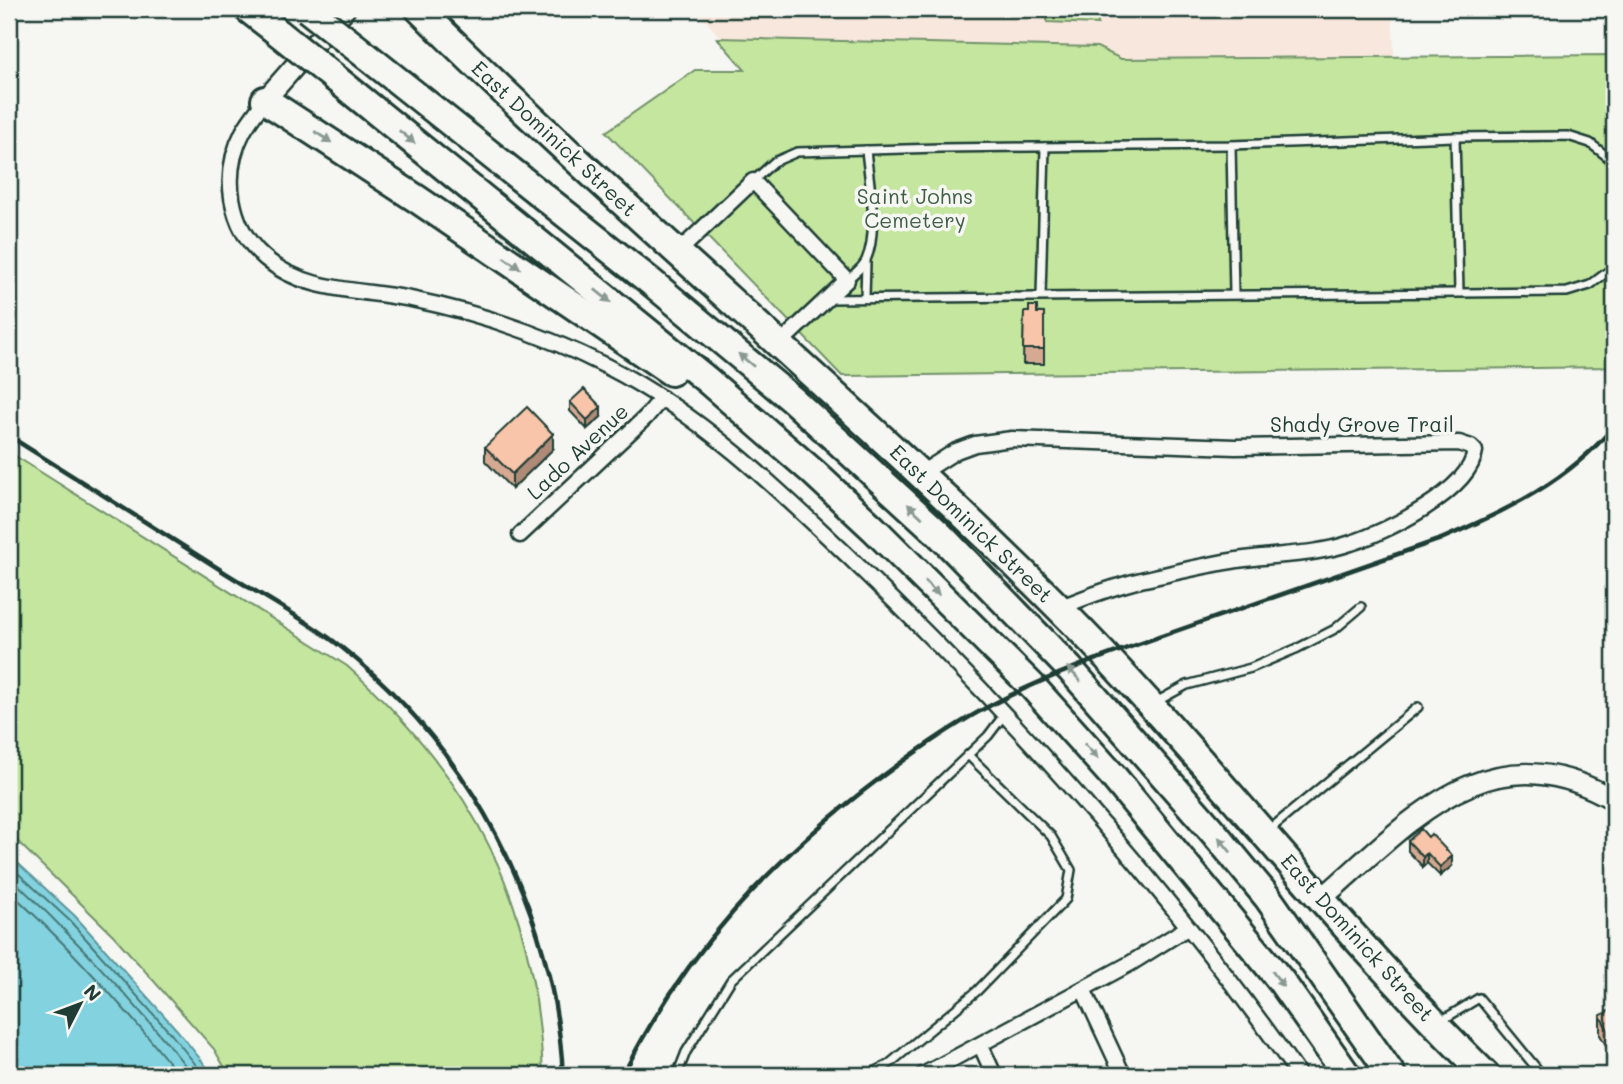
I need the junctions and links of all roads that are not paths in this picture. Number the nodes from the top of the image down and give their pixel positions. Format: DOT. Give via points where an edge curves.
graph roads {
  1 [pos="248,9"];
  2 [pos="307,9"];
  3 [pos="345,9"];
  4 [pos="419,9"];
  5 [pos="265,100"];
  6 [pos="1455,137"];
  7 [pos="1231,145"];
  8 [pos="1045,147"];
  9 [pos="866,150"];
  10 [pos="1614,162"];
  11 [pos="753,181"];
  12 [pos="677,253"];
  13 [pos="866,262"];
  14 [pos="1614,267"];
  15 [pos="847,280"];
  16 [pos="1458,291"];
  17 [pos="1234,293"];
  18 [pos="1041,296"];
  19 [pos="865,298"];
  20 [pos="827,299"];
  21 [pos="778,345"];
  22 [pos="662,397"];
  23 [pos="813,472"];
  24 [pos="920,474"];
  25 [pos="520,536"];
  26 [pos="1361,607"];
  27 [pos="1059,608"];
  28 [pos="1150,705"];
  29 [pos="1418,707"];
  30 [pos="1004,715"];
  31 [pos="968,755"];
  32 [pos="1614,800"];
  33 [pos="1263,835"];
  34 [pos="1320,900"];
  35 [pos="1187,928"];
  36 [pos="1083,989"];
  37 [pos="1348,1011"];
  38 [pos="1436,1024"];
  39 [pos="981,1046"];
  40 [pos="677,1075"];
  41 [pos="868,1075"];
  42 [pos="923,1075"];
  43 [pos="994,1075"];
  44 [pos="1122,1075"];
  45 [pos="1300,1075"];
  46 [pos="1347,1075"];
  47 [pos="1391,1075"];
  48 [pos="1407,1075"];
  49 [pos="1486,1075"];
  50 [pos="1542,1075"];
  1 -- 23 [label="highway, one-way, bridge" via="707,380"];
  37 -- 2 [label="highway, one-way, bridge" via="1268,898 1215,834 1070,669 890,487 651,282"];
  3 -- 5 [label="main road"];
  4 -- 12 [label="highway, East Dominick Street"];
  5 -- 22 [label="street" via="244,131 230,185 235,214 263,257 285,273 311,282 410,299 529,331"];
  5 -- 23 [label="highway, one-way" via="616,333"];
  6 -- 7 [label="lane"];
  6 -- 10 [label="lane" via="1568,136 1590,144"];
  6 -- 16 [label="lane"];
  7 -- 8 [label="lane"];
  7 -- 17 [label="lane"];
  8 -- 9 [label="lane"];
  8 -- 18 [label="lane"];
  9 -- 11 [label="lane" via="788,154"];
  9 -- 13 [label="lane" via="872,221"];
  11 -- 12 [label="street"];
  11 -- 15 [label="street"];
  12 -- 21 [label="highway, East Dominick Street"];
  13 -- 15 [label="lane"];
  13 -- 19 [label="lane"];
  14 -- 16 [label="lane" via="1590,285 1567,292"];
  15 -- 20 [label="street"];
  16 -- 17 [label="lane"];
  17 -- 18 [label="lane"];
  18 -- 19 [label="lane"];
  19 -- 20 [label="lane"];
  20 -- 21 [label="street"];
  21 -- 24 [label="highway, East Dominick Street"];
  22 -- 25 [label="street, Lado Avenue"];
  22 -- 30 [label="street" via="777,488"];
  23 -- 46 [label="highway, one-way" via="1032,686 1112,775 1281,981"];
  24 -- 27 [label="highway, East Dominick Street"];
  24 -- 27 [label="street, Shady Grove Trail" via="956,451 1012,439 1235,447 1459,443 1475,451 1474,463 1461,481 1437,500 1351,543 1309,554 1244,559 1146,579"];
  26 -- 28 [label="lane" via="1335,629 1298,648 1251,668 1187,685"];
  27 -- 28 [label="highway, East Dominick Street"];
  28 -- 33 [label="highway, East Dominick Street"];
  29 -- 33 [label="lane"];
  30 -- 31 [label="lane"];
  30 -- 35 [label="street" via="1126,851"];
  31 -- 40 [label="lane" via="731,980 685,1052"];
  31 -- 41 [label="lane" via="1051,836 1071,870 1066,899 978,990 888,1065"];
  32 -- 34 [label="main road" via="1592,787 1546,775 1488,779 1461,788 1429,806"];
  33 -- 34 [label="highway, East Dominick Street"];
  34 -- 38 [label="highway, East Dominick Street"];
  35 -- 36 [label="street"];
  35 -- 45 [label="street"];
  36 -- 39 [label="street"];
  36 -- 44 [label="street"];
  37 -- 47 [label="highway"];
  37 -- 48 [label="highway"];
  38 -- 49 [label="highway, East Dominick Street"];
  38 -- 50 [label="lane" via="1479,998"];
  39 -- 42 [label="street"];
  39 -- 43 [label="street"];
}
